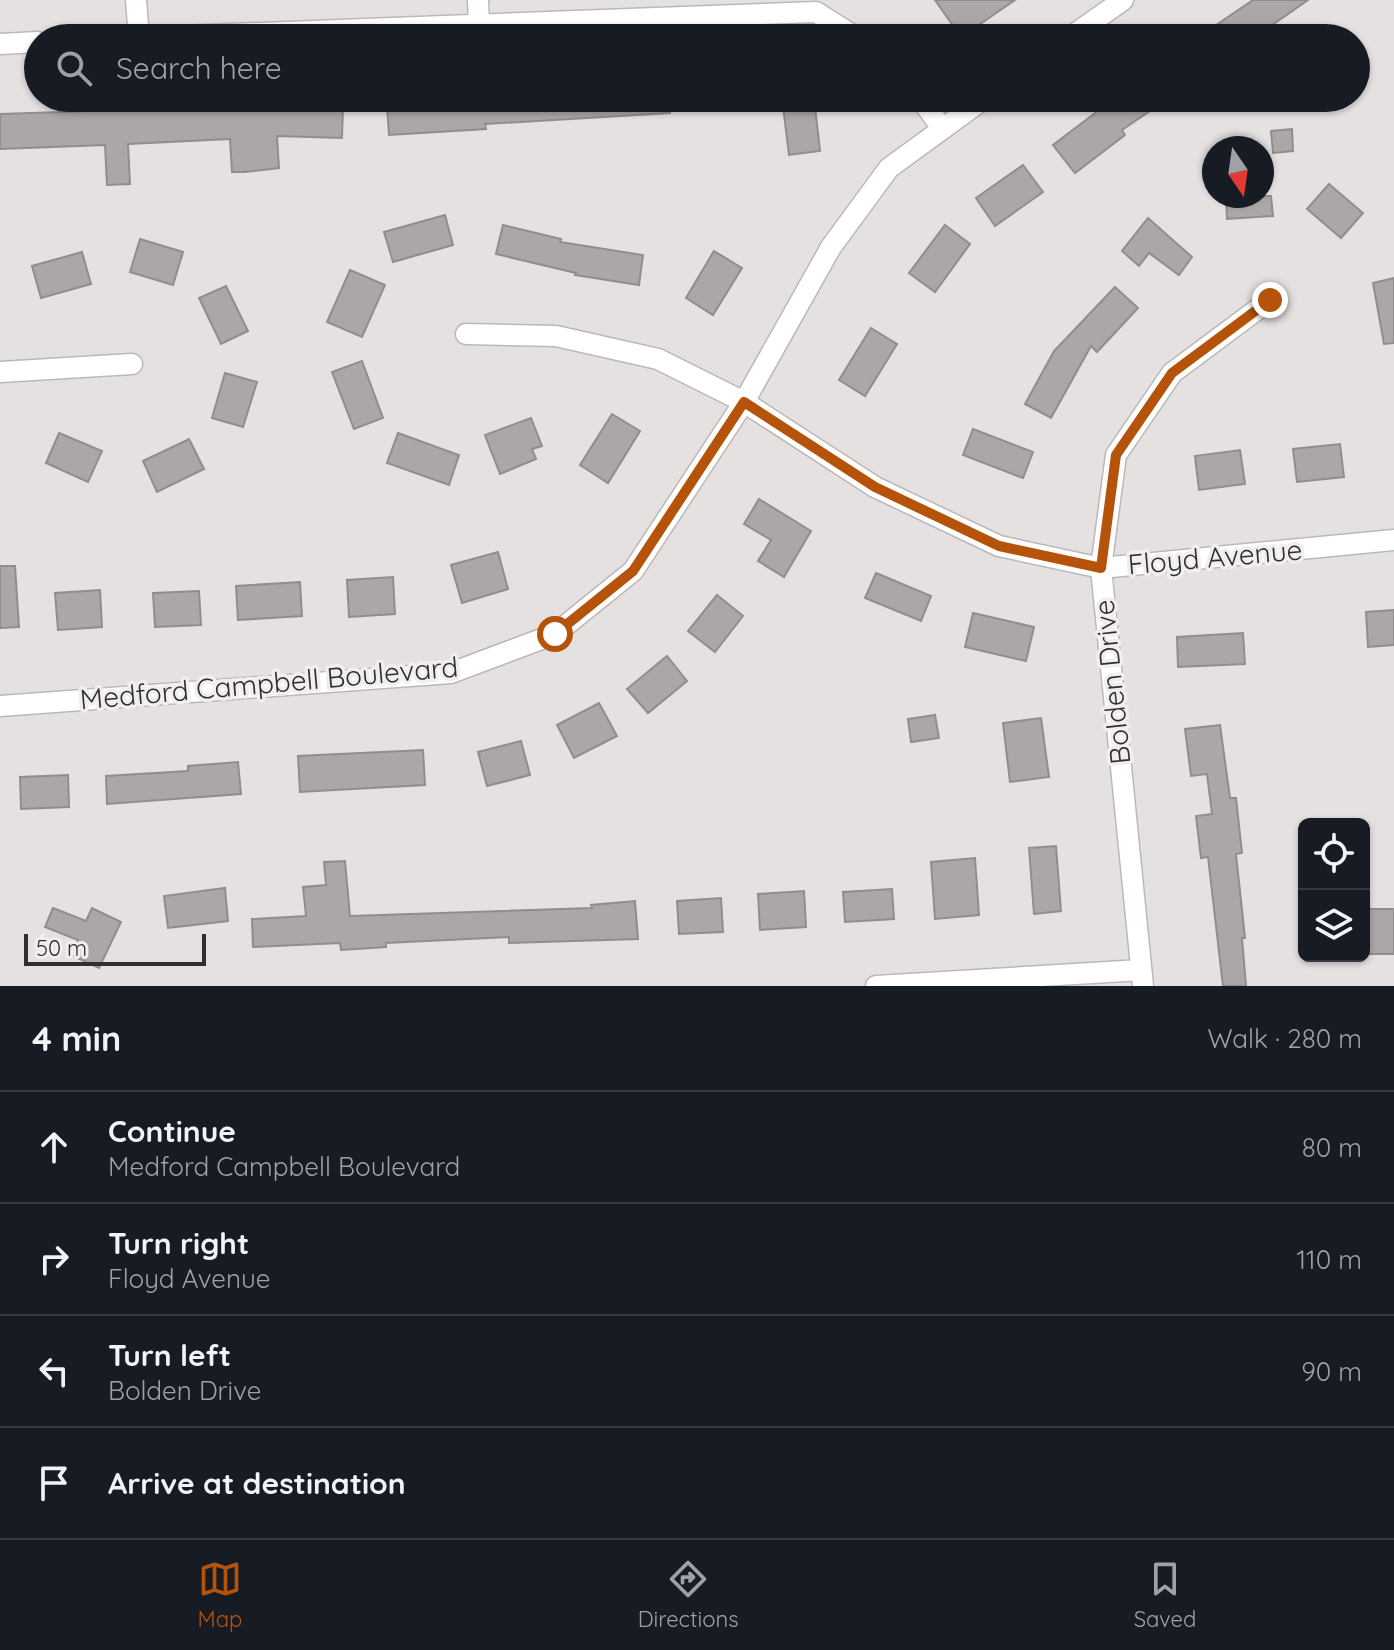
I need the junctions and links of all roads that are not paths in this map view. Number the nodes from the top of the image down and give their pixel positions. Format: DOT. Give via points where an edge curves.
graph roads {
  1 [pos="136,0"];
  2 [pos="478,0"];
  3 [pos="1123,0"];
  4 [pos="479,23"];
  5 [pos="138,24"];
  6 [pos="455,24"];
  7 [pos="835,24"];
  8 [pos="1089,24"];
  9 [pos="24,43"];
  10 [pos="0,44"];
  11 [pos="930,112"];
  12 [pos="965,112"];
  13 [pos="942,128"];
  14 [pos="1270,300"];
  15 [pos="466,334"];
  16 [pos="132,364"];
  17 [pos="0,372"];
  18 [pos="744,402"];
  19 [pos="1394,540"];
  20 [pos="1101,568"];
  21 [pos="0,706"];
  22 [pos="1142,978"];
  23 [pos="876,986"];
  1 -- 5 [label="street"];
  2 -- 4 [label="street"];
  3 -- 8 [label="street"];
  4 -- 6 [label="street"];
  4 -- 7 [label="street" via="816,12"];
  9 -- 10 [label="street"];
  11 -- 13 [label="street"];
  12 -- 13 [label="street, Medford Campbell Boulevard"];
  13 -- 18 [label="street, Medford Campbell Boulevard" via="889,168 831,247"];
  14 -- 20 [label="street, Bolden Drive" via="1172,373 1116,455"];
  15 -- 18 [label="street, Floyd Avenue" via="556,336 658,359"];
  16 -- 17 [label="street"];
  18 -- 20 [label="street, Floyd Avenue" via="875,487 999,546"];
  18 -- 21 [label="street, Medford Campbell Boulevard" via="633,571 555,634 451,673"];
  19 -- 20 [label="street, Floyd Avenue"];
  20 -- 22 [label="street, Bolden Drive"];
  22 -- 23 [label="street"];
}
